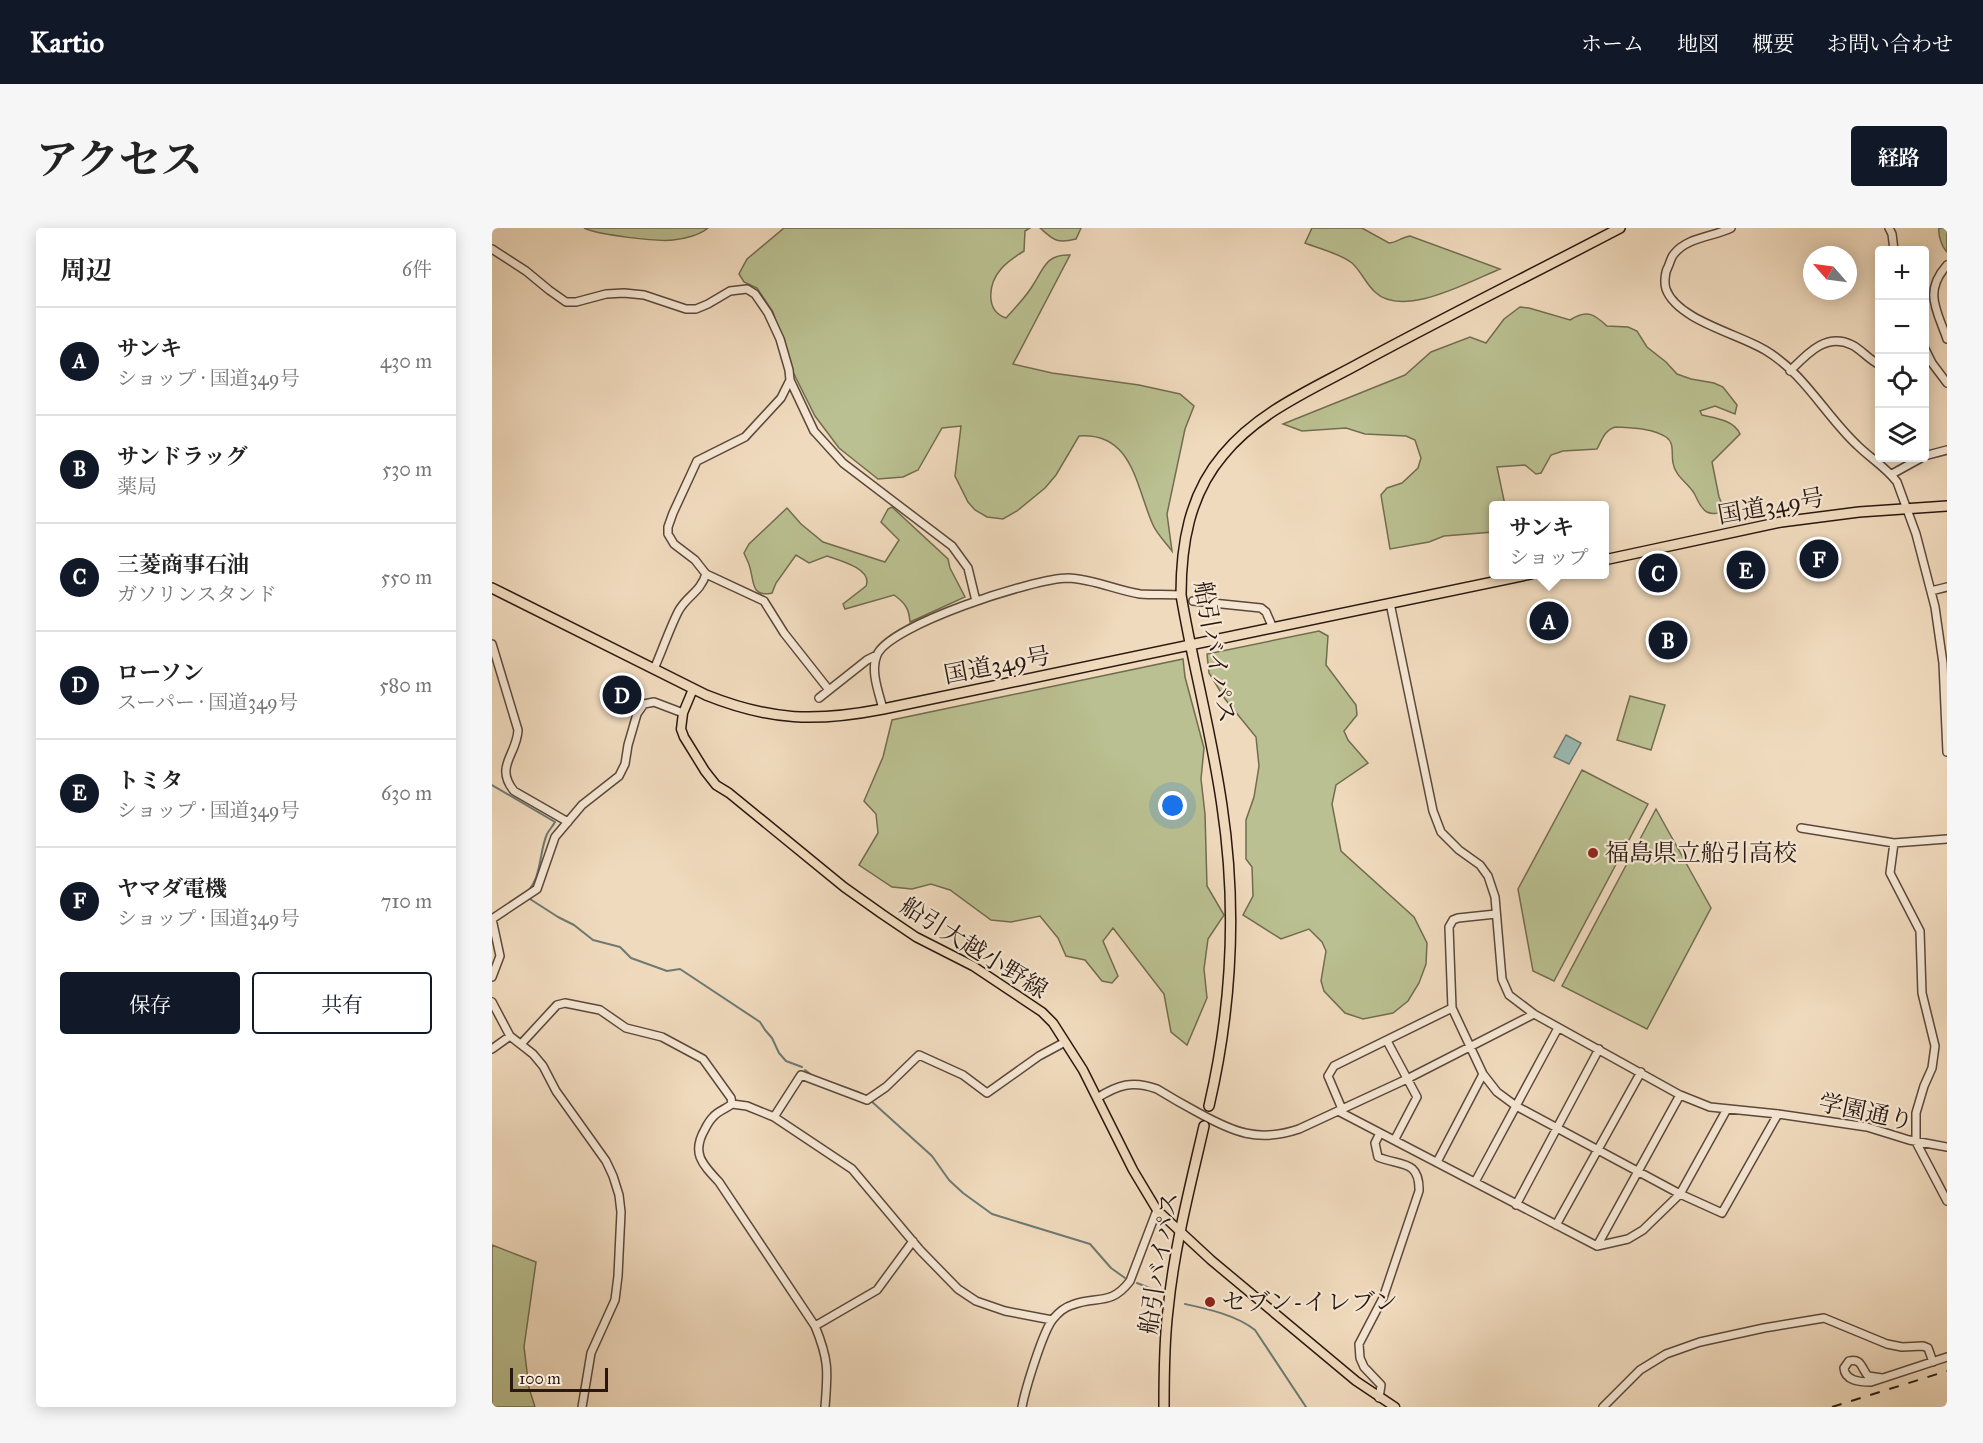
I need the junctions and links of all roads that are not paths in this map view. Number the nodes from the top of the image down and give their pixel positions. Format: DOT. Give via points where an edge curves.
graph roads {
  1 [pos="1620,228"];
  2 [pos="1731,228"];
  3 [pos="1889,228"];
  4 [pos="1894,246"];
  5 [pos="492,249"];
  6 [pos="1947,265"];
  7 [pos="1947,339"];
  8 [pos="1929,361"];
  9 [pos="1875,362"];
  10 [pos="1790,371"];
  11 [pos="790,380"];
  12 [pos="1947,383"];
  13 [pos="1947,450"];
  14 [pos="1929,455"];
  15 [pos="1914,462"];
  16 [pos="1892,474"];
  17 [pos="1947,506"];
  18 [pos="1908,508"];
  19 [pos="1609,559"];
  20 [pos="706,574"];
  21 [pos="1507,579"];
  22 [pos="1947,587"];
  23 [pos="492,588"];
  24 [pos="1931,591"];
  25 [pos="1181,595"];
  26 [pos="976,601"];
  27 [pos="1193,601"];
  28 [pos="1390,603"];
  29 [pos="1273,628"];
  30 [pos="492,644"];
  31 [pos="1190,645"];
  32 [pos="877,655"];
  33 [pos="654,669"];
  34 [pos="693,689"];
  35 [pos="829,690"];
  36 [pos="819,698"];
  37 [pos="1946,707"];
  38 [pos="884,709"];
  39 [pos="683,713"];
  40 [pos="1947,752"];
  41 [pos="568,822"];
  42 [pos="1801,828"];
  43 [pos="1947,839"];
  44 [pos="1894,843"];
  45 [pos="1496,915"];
  46 [pos="492,919"];
  47 [pos="492,976"];
  48 [pos="492,1002"];
  49 [pos="1452,1008"];
  50 [pos="1534,1014"];
  51 [pos="1558,1028"];
  52 [pos="510,1036"];
  53 [pos="1387,1041"];
  54 [pos="1065,1042"];
  55 [pos="521,1044"];
  56 [pos="1470,1047"];
  57 [pos="492,1049"];
  58 [pos="1599,1049"];
  59 [pos="1641,1072"];
  60 [pos="1483,1074"];
  61 [pos="1407,1079"];
  62 [pos="1680,1095"];
  63 [pos="1097,1098"];
  64 [pos="732,1104"];
  65 [pos="1209,1106"];
  66 [pos="1516,1106"];
  67 [pos="1727,1109"];
  68 [pos="1340,1110"];
  69 [pos="1778,1114"];
  70 [pos="774,1117"];
  71 [pos="1204,1126"];
  72 [pos="1557,1127"];
  73 [pos="1380,1133"];
  74 [pos="1395,1139"];
  75 [pos="1916,1142"];
  76 [pos="1947,1147"];
  77 [pos="1598,1149"];
  78 [pos="1437,1162"];
  79 [pos="1638,1171"];
  80 [pos="1475,1182"];
  81 [pos="1680,1194"];
  82 [pos="1947,1201"];
  83 [pos="1516,1205"];
  84 [pos="1157,1210"];
  85 [pos="1556,1225"];
  86 [pos="1180,1232"];
  87 [pos="913,1241"];
  88 [pos="1597,1246"];
  89 [pos="1052,1320"];
  90 [pos="815,1326"];
  91 [pos="1947,1357"];
  92 [pos="1933,1362"];
  93 [pos="1882,1378"];
  94 [pos="1379,1398"];
  95 [pos="582,1407"];
  96 [pos="825,1407"];
  97 [pos="1022,1407"];
  98 [pos="1164,1407"];
  99 [pos="1395,1407"];
  100 [pos="1604,1407"];
  1 -- 25 [label="highway, 船引バイパス" via="1392,345 1256,422 1222,456 1197,498 1181,561"];
  2 -- 10 [label="street" via="1690,242 1674,254 1666,272 1666,289 1677,305 1691,315 1764,350"];
  3 -- 4 [label="street"];
  5 -- 11 [label="street" via="566,302 624,293 696,309 730,291 747,290 755,294 772,321"];
  6 -- 7 [label="street" via="1932,291"];
  8 -- 12 [label="street"];
  9 -- 10 [label="street" via="1851,344 1839,341 1817,345"];
  10 -- 16 [label="street" via="1856,445"];
  11 -- 20 [label="street" via="781,398 745,437 697,461 686,481 668,534"];
  11 -- 26 [label="street" via="814,431 843,463 952,546 968,568"];
  13 -- 14 [label="street"];
  15 -- 16 [label="street"];
  16 -- 18 [label="street"];
  17 -- 18 [label="highway, 国道349号"];
  18 -- 19 [label="highway, 国道349号" via="1781,522"];
  18 -- 24 [label="street"];
  20 -- 33 [label="street" via="702,586 678,612"];
  20 -- 35 [label="street" via="764,601"];
  21 -- 28 [label="highway, 国道349号"];
  22 -- 24 [label="street"];
  23 -- 33 [label="highway, 国道349号"];
  24 -- 37 [label="street"];
  25 -- 26 [label="street" via="1141,594 1066,578"];
  25 -- 31 [label="highway, 船引バイパス"];
  26 -- 32 [label="street" via="937,615 886,644"];
  27 -- 29 [label="street" via="1261,608"];
  28 -- 29 [label="highway, 国道349号"];
  28 -- 45 [label="street, 学園通り" via="1433,811 1441,832 1488,876"];
  29 -- 31 [label="highway, 国道349号"];
  30 -- 41 [label="street" via="518,730 517,744 506,765 508,784"];
  31 -- 38 [label="highway, 国道349号"];
  31 -- 65 [label="highway, 船引バイパス" via="1222,806 1232,923 1228,990"];
  32 -- 35 [label="street"];
  32 -- 38 [label="street" via="875,673"];
  33 -- 34 [label="highway, 国道349号"];
  34 -- 38 [label="highway, 国道349号" via="734,706 782,717 840,717"];
  34 -- 39 [label="main road"];
  35 -- 36 [label="street"];
  37 -- 40 [label="street"];
  39 -- 41 [label="street" via="654,702 644,704 636,714 622,770"];
  39 -- 54 [label="main road, 船引大越小野線" via="684,737 716,785 915,937 974,966 1042,1012"];
  41 -- 46 [label="street" via="555,837 537,889"];
  42 -- 44 [label="street"];
  43 -- 44 [label="street"];
  44 -- 75 [label="street" via="1890,873 1920,931 1922,993 1935,1046 1932,1068 1916,1113"];
  45 -- 49 [label="street" via="1458,918 1449,927"];
  45 -- 50 [label="street, 学園通り" via="1504,986"];
  46 -- 47 [label="street" via="500,956"];
  48 -- 52 [label="street"];
  49 -- 53 [label="street"];
  49 -- 56 [label="street"];
  50 -- 51 [label="street, 学園通り"];
  50 -- 56 [label="street"];
  51 -- 58 [label="street, 学園通り"];
  51 -- 66 [label="street"];
  52 -- 55 [label="street"];
  52 -- 57 [label="street"];
  53 -- 61 [label="street"];
  53 -- 68 [label="street" via="1330,1071 1330,1084"];
  54 -- 63 [label="main road, 船引大越小野線"];
  54 -- 70 [label="street" via="987,1093 963,1075 919,1055 867,1100 801,1074"];
  55 -- 64 [label="street" via="557,1005 600,1010 626,1029 662,1037 704,1059"];
  55 -- 95 [label="street" via="543,1066 606,1161 619,1194 615,1299 591,1353"];
  56 -- 60 [label="street"];
  56 -- 61 [label="street"];
  58 -- 59 [label="street, 学園通り"];
  58 -- 72 [label="street"];
  59 -- 62 [label="street, 学園通り"];
  59 -- 77 [label="street"];
  60 -- 66 [label="street" via="1497,1092"];
  60 -- 78 [label="street"];
  61 -- 68 [label="street"];
  61 -- 74 [label="street" via="1417,1097"];
  62 -- 67 [label="street, 学園通り"];
  62 -- 79 [label="street"];
  63 -- 68 [label="street" via="1124,1085 1148,1085 1231,1130 1258,1136 1287,1133"];
  63 -- 84 [label="main road, 船引大越小野線"];
  64 -- 70 [label="street"];
  64 -- 90 [label="street" via="709,1121 698,1153"];
  66 -- 72 [label="street"];
  66 -- 80 [label="street"];
  67 -- 69 [label="street, 学園通り"];
  67 -- 81 [label="street"];
  68 -- 73 [label="street"];
  69 -- 75 [label="street, 学園通り" via="1867,1127"];
  69 -- 81 [label="street" via="1722,1213"];
  70 -- 87 [label="street" via="852,1169"];
  71 -- 86 [label="highway, 船引バイパス"];
  72 -- 77 [label="street"];
  72 -- 83 [label="street"];
  73 -- 74 [label="street"];
  73 -- 94 [label="street" via="1375,1143 1378,1157 1404,1163 1420,1181 1383,1298 1359,1344 1364,1367 1381,1385"];
  74 -- 78 [label="street"];
  75 -- 76 [label="street, 学園通り"];
  75 -- 82 [label="street"];
  77 -- 79 [label="street"];
  77 -- 85 [label="street"];
  78 -- 80 [label="street"];
  79 -- 81 [label="street"];
  79 -- 88 [label="street"];
  80 -- 83 [label="street"];
  81 -- 88 [label="street" via="1643,1230 1628,1239"];
  83 -- 85 [label="street"];
  84 -- 86 [label="main road, 船引大越小野線"];
  84 -- 89 [label="street" via="1124,1290 1114,1297 1071,1305"];
  85 -- 88 [label="street"];
  86 -- 94 [label="main road, 船引大越小野線"];
  86 -- 98 [label="highway, 船引バイパス" via="1168,1312"];
  87 -- 89 [label="street" via="944,1276 976,1301"];
  87 -- 90 [label="street" via="878,1290"];
  89 -- 97 [label="street"];
  90 -- 96 [label="street" via="828,1369"];
  91 -- 92 [label="street"];
  92 -- 93 [label="street"];
  92 -- 100 [label="street" via="1928,1348 1887,1344 1824,1318 1700,1342 1666,1354 1640,1370"];
  93 -- 93 [label="street" via="1862,1382 1848,1378 1844,1368 1849,1361 1856,1360 1868,1376"];
  94 -- 99 [label="main road, 船引大越小野線"];
}
